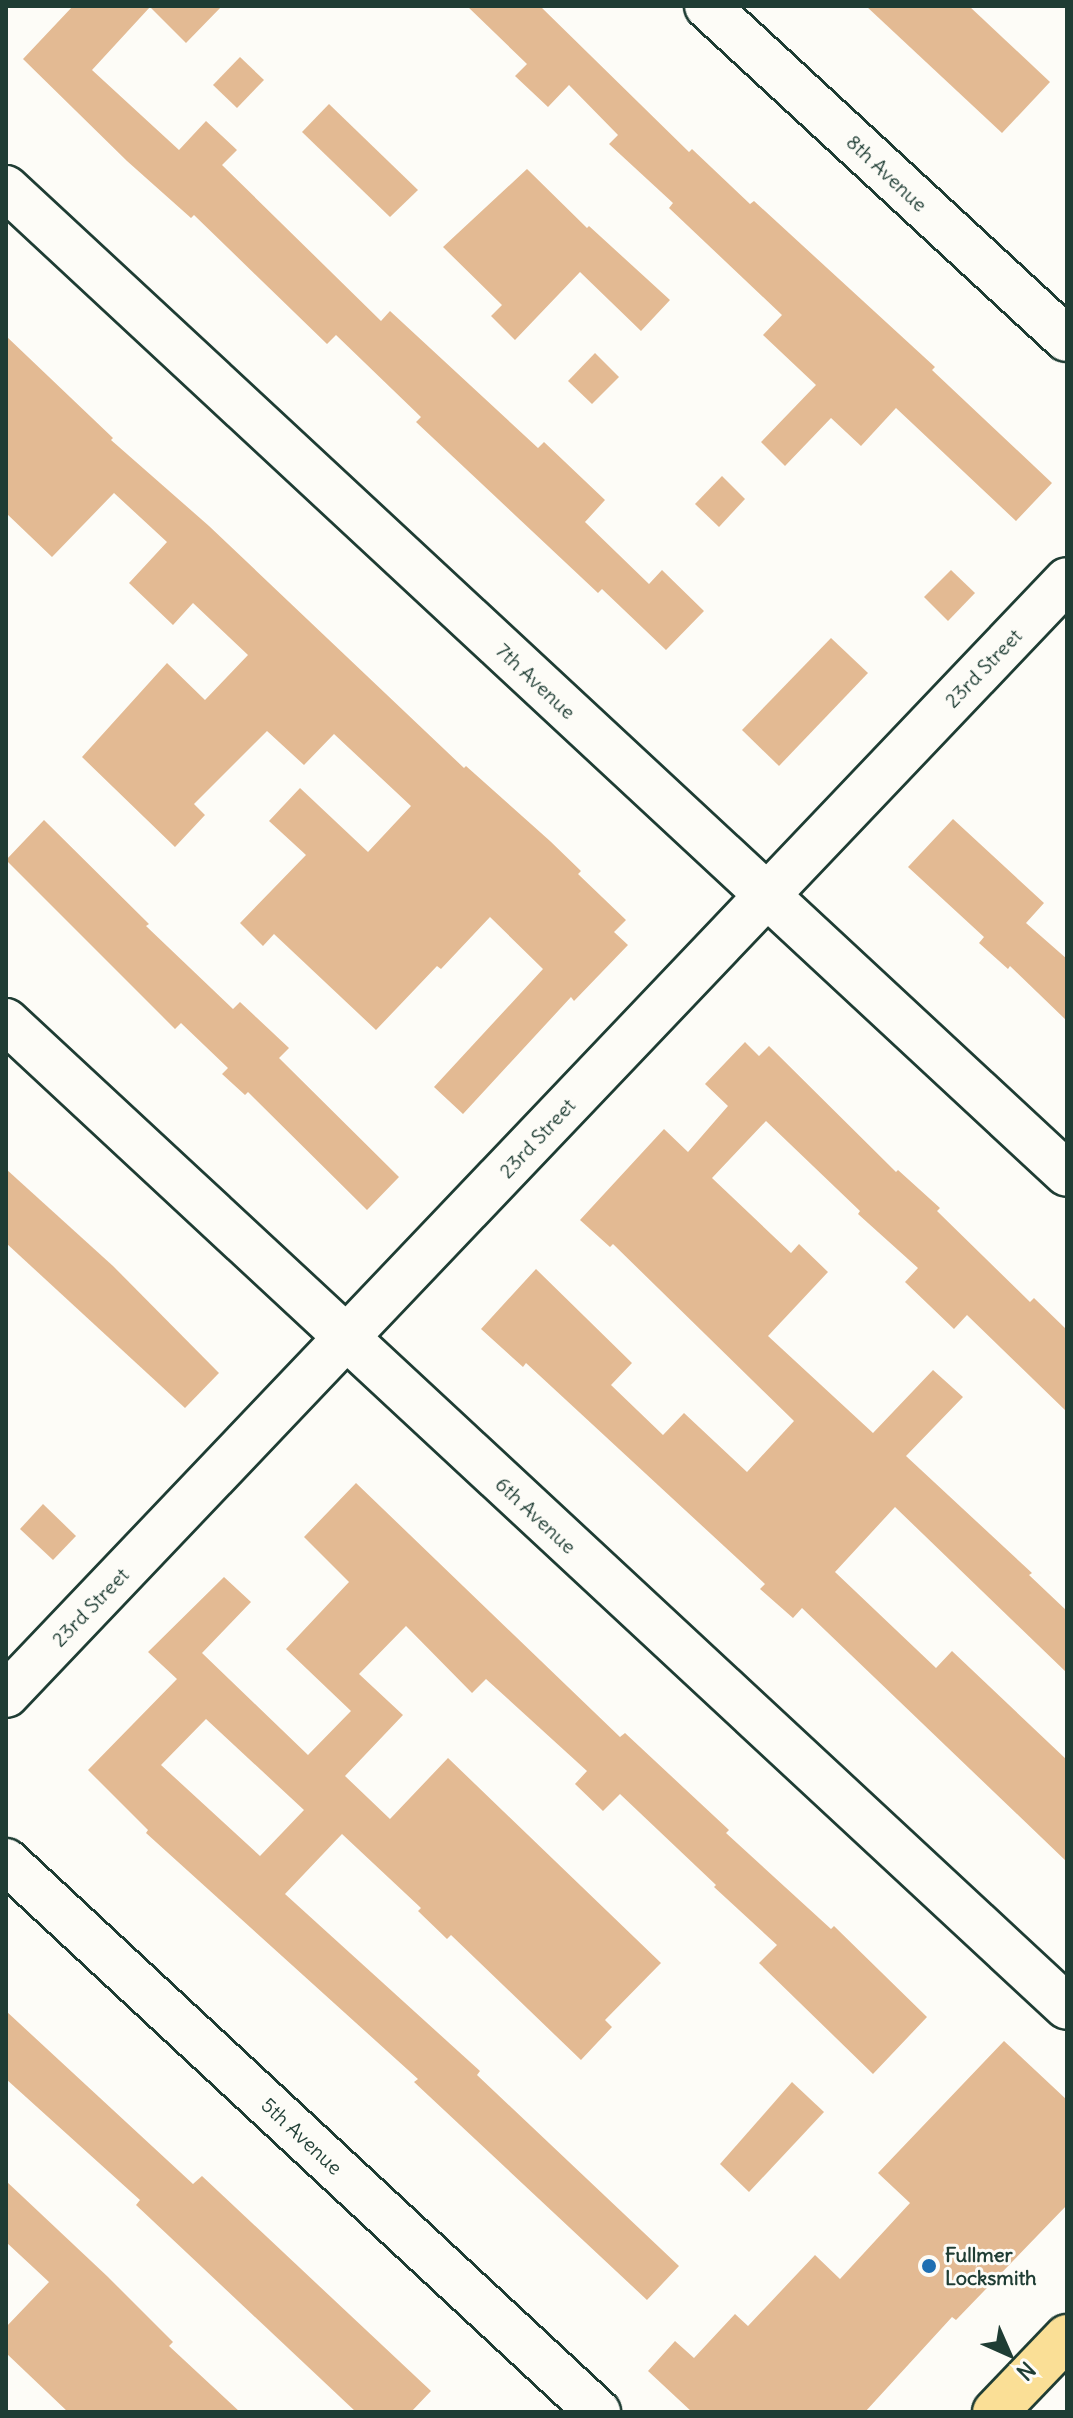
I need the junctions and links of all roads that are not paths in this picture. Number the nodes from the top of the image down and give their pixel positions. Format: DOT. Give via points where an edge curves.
graph roads {
  1 [pos="707,6"];
  2 [pos="6,188"];
  3 [pos="1067,339"];
  4 [pos="1067,580"];
  5 [pos="765,895"];
  6 [pos="6,1021"];
  7 [pos="1067,1174"];
  8 [pos="347,1339"];
  9 [pos="6,1695"];
  10 [pos="6,1861"];
  11 [pos="1067,2007"];
  12 [pos="1067,2337"];
  13 [pos="598,2412"];
  14 [pos="995,2412"];
  1 -- 3 [label="street, 8th Avenue"];
  2 -- 5 [label="street, 7th Avenue"];
  4 -- 5 [label="street, 23rd Street"];
  5 -- 7 [label="street, 7th Avenue"];
  5 -- 8 [label="street, 23rd Street"];
  6 -- 8 [label="street, 6th Avenue"];
  8 -- 9 [label="street, 23rd Street"];
  8 -- 11 [label="street, 6th Avenue"];
  10 -- 13 [label="street, 5th Avenue"];
  12 -- 14 [label="main road"];
}
